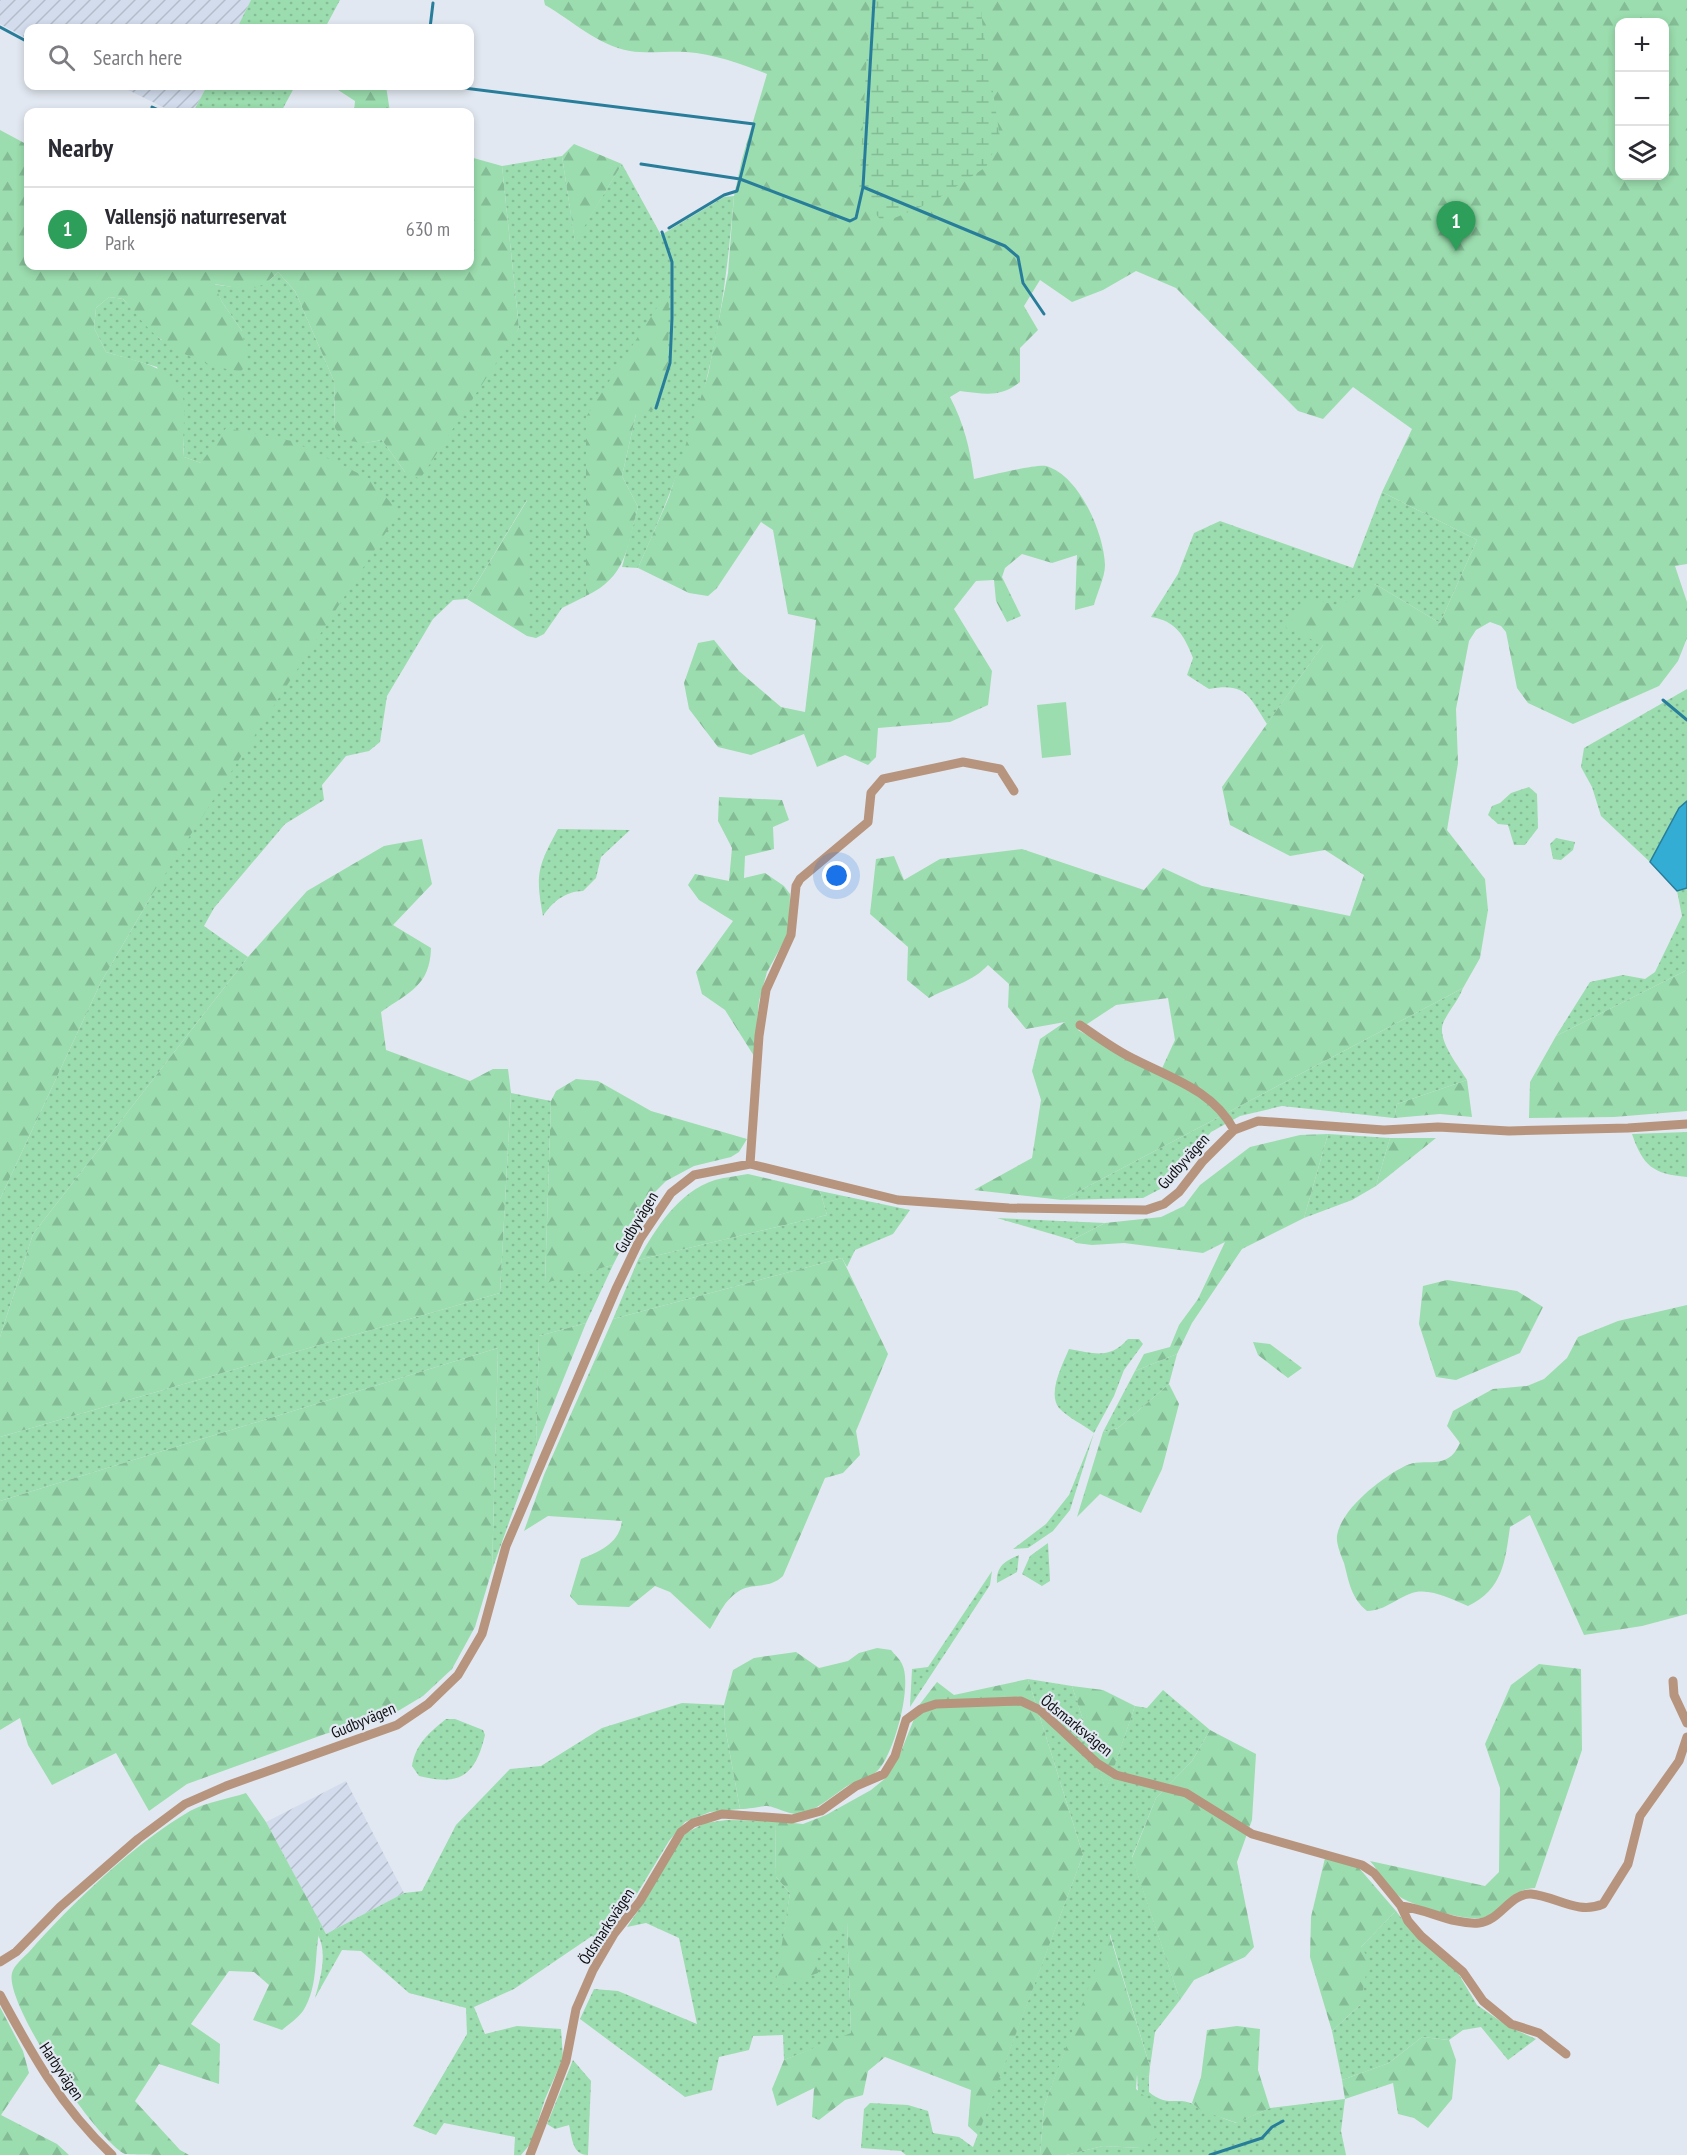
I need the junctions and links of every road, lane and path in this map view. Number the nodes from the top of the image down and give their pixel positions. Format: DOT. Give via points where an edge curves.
graph roads {
  1 [pos="1014,791"];
  2 [pos="1080,1025"];
  3 [pos="1687,1124"];
  4 [pos="1234,1130"];
  5 [pos="750,1164"];
  6 [pos="1673,1681"];
  7 [pos="1687,1722"];
  8 [pos="1687,1737"];
  9 [pos="1401,1906"];
  10 [pos="0,1962"];
  11 [pos="0,1995"];
  12 [pos="1566,2054"];
  13 [pos="112,2155"];
  14 [pos="530,2155"];
  1 -- 5 [label="street" via="1000,769 981,764 951,764 883,779 871,793 868,822 795,885 791,935 766,990"];
  2 -- 4 [label="street" via="1133,1058 1193,1087 1227,1118"];
  3 -- 4 [label="street, Gudbyvägen" via="1509,1131 1438,1127 1384,1130 1258,1121"];
  4 -- 5 [label="street, Gudbyvägen" via="1179,1192 1146,1210 1009,1208 898,1200"];
  5 -- 10 [label="street, Gudbyvägen" via="694,1175 671,1193 640,1239 506,1546 482,1634 458,1675 428,1704 397,1725 185,1804 138,1839 16,1952"];
  6 -- 7 [label="street" via="1674,1695"];
  8 -- 9 [label="street" via="1679,1761 1640,1816 1628,1863 1603,1904 1583,1908 1532,1894 1522,1895 1495,1917 1480,1923"];
  9 -- 12 [label="street, Ödsmarksvägen" via="1408,1921 1463,1972 1483,2001 1511,2024 1539,2033"];
  9 -- 14 [label="street, Ödsmarksvägen" via="1374,1873 1362,1865 1252,1834 1186,1793 1116,1775 1097,1763 1040,1710 1021,1701 936,1704 906,1720 895,1756 884,1774 856,1786 821,1811 792,1819 722,1814 693,1823 681,1832 593,1970 576,2009 566,2061"];
  11 -- 13 [label="street, Harbyvägen" via="63,2103"];
}
